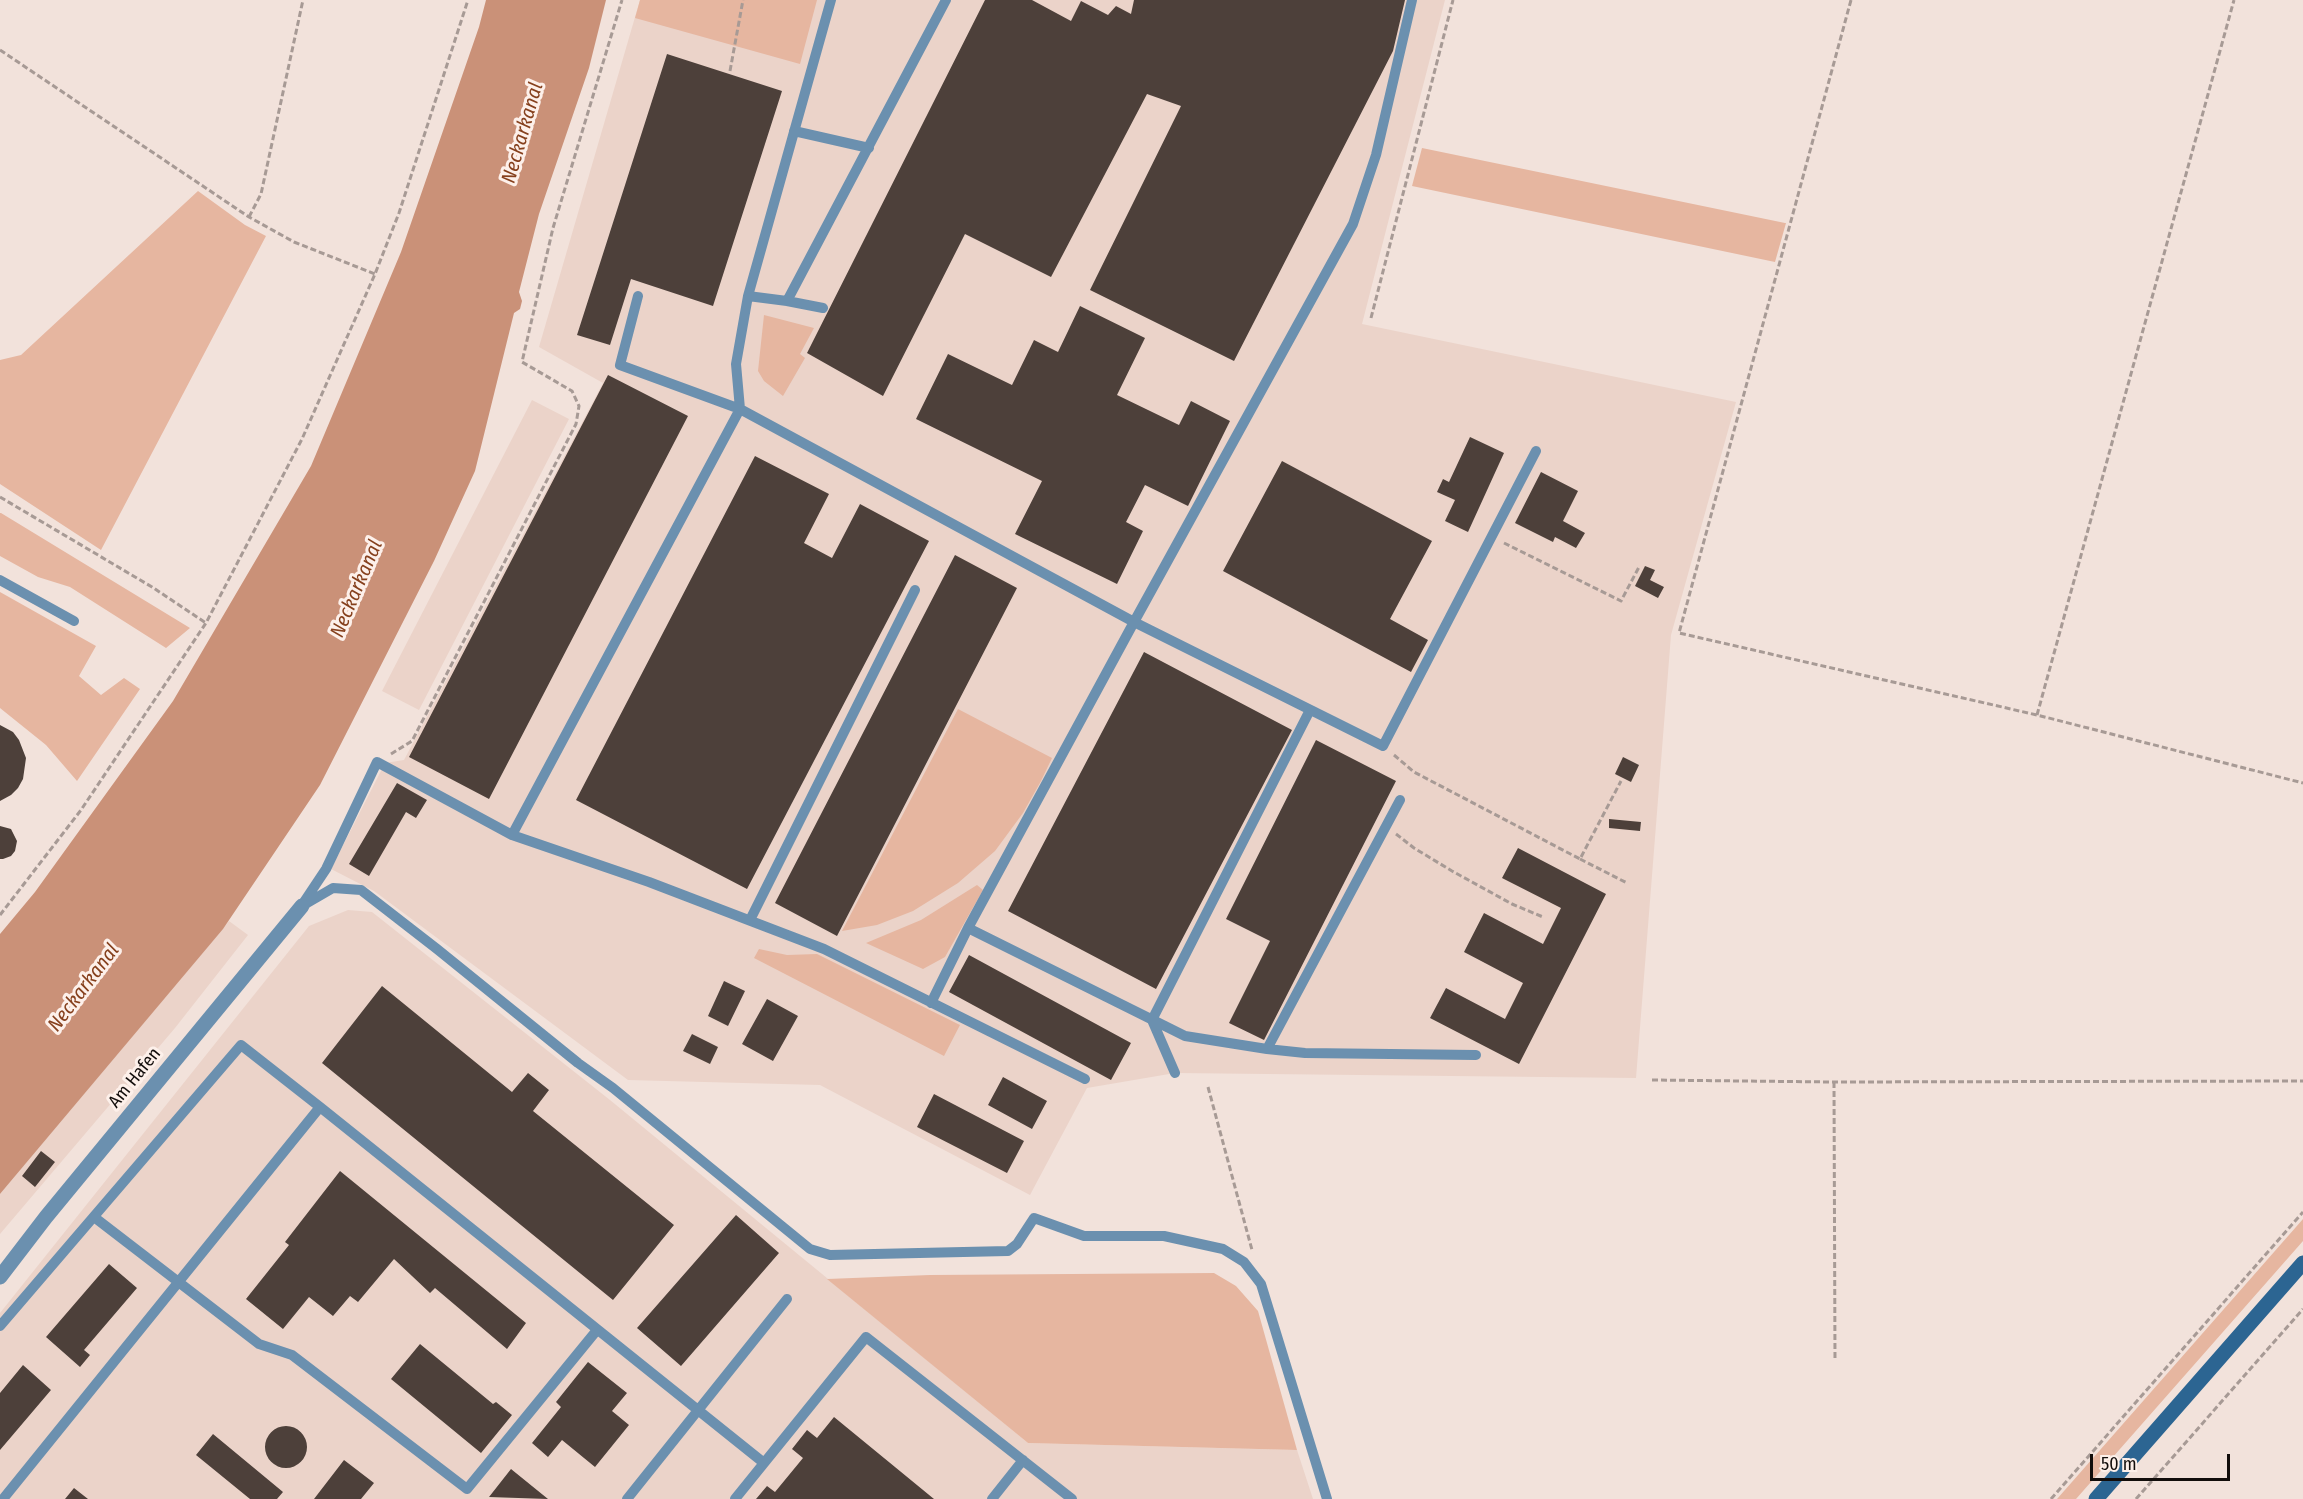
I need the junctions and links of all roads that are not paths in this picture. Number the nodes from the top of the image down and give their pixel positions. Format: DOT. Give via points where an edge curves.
graph roads {
  1 [pos="831,0"];
  2 [pos="946,0"];
  3 [pos="1412,0"];
  4 [pos="794,131"];
  5 [pos="869,148"];
  6 [pos="638,296"];
  7 [pos="748,296"];
  8 [pos="787,301"];
  9 [pos="823,308"];
  10 [pos="740,409"];
  11 [pos="1536,451"];
  12 [pos="0,580"];
  13 [pos="915,590"];
  14 [pos="74,621"];
  15 [pos="1134,622"];
  16 [pos="1310,710"];
  17 [pos="1400,800"];
  18 [pos="512,835"];
  19 [pos="302,906"];
  20 [pos="750,920"];
  21 [pos="968,928"];
  22 [pos="931,1002"];
  23 [pos="1152,1020"];
  24 [pos="1267,1049"];
  25 [pos="1476,1055"];
  26 [pos="1175,1073"];
  27 [pos="1085,1079"];
  28 [pos="320,1107"];
  29 [pos="94,1217"];
  30 [pos="2303,1263"];
  31 [pos="0,1277"];
  32 [pos="178,1283"];
  33 [pos="787,1299"];
  34 [pos="0,1326"];
  35 [pos="597,1330"];
  36 [pos="698,1411"];
  37 [pos="1023,1460"];
  38 [pos="764,1463"];
  39 [pos="467,1494"];
  40 [pos="3,1499"];
  41 [pos="627,1499"];
  42 [pos="735,1499"];
  43 [pos="992,1499"];
  44 [pos="1072,1499"];
  45 [pos="1327,1499"];
  46 [pos="2096,1499"];
  1 -- 4 [label="lane"];
  2 -- 5 [label="lane"];
  3 -- 15 [label="lane" via="1376,155 1353,224"];
  4 -- 5 [label="lane"];
  4 -- 7 [label="lane"];
  5 -- 8 [label="lane"];
  6 -- 10 [label="lane" via="620,365"];
  7 -- 8 [label="lane"];
  7 -- 10 [label="lane" via="736,364"];
  8 -- 9 [label="lane"];
  10 -- 15 [label="lane"];
  10 -- 18 [label="lane"];
  11 -- 16 [label="lane" via="1383,746"];
  12 -- 14 [label="lane"];
  13 -- 20 [label="lane"];
  15 -- 16 [label="lane"];
  15 -- 21 [label="lane"];
  16 -- 23 [label="lane"];
  17 -- 24 [label="lane"];
  18 -- 19 [label="lane, Am Hafen" via="377,762 326,869"];
  18 -- 20 [label="lane"];
  19 -- 31 [label="street, Am Hafen"];
  19 -- 45 [label="lane, Am Hafen" via="333,888 361,890 621,1094 810,1249 830,1255 1008,1251 1034,1218 1084,1236 1164,1236 1223,1249 1244,1262 1261,1284"];
  20 -- 22 [label="lane" via="824,949"];
  21 -- 22 [label="lane"];
  21 -- 23 [label="lane"];
  22 -- 27 [label="lane"];
  23 -- 24 [label="lane" via="1185,1036"];
  23 -- 26 [label="lane"];
  24 -- 25 [label="lane"];
  28 -- 29 [label="lane" via="242,1045"];
  28 -- 32 [label="lane"];
  28 -- 35 [label="lane"];
  29 -- 32 [label="lane"];
  29 -- 34 [label="lane"];
  30 -- 46 [label="main road"];
  32 -- 39 [label="lane" via="259,1344 292,1355"];
  32 -- 40 [label="lane"];
  33 -- 36 [label="lane"];
  35 -- 36 [label="lane"];
  35 -- 39 [label="lane"];
  36 -- 38 [label="lane"];
  36 -- 41 [label="lane"];
  37 -- 38 [label="lane" via="866,1337"];
  37 -- 43 [label="lane"];
  37 -- 44 [label="lane"];
  38 -- 42 [label="lane"];
}
